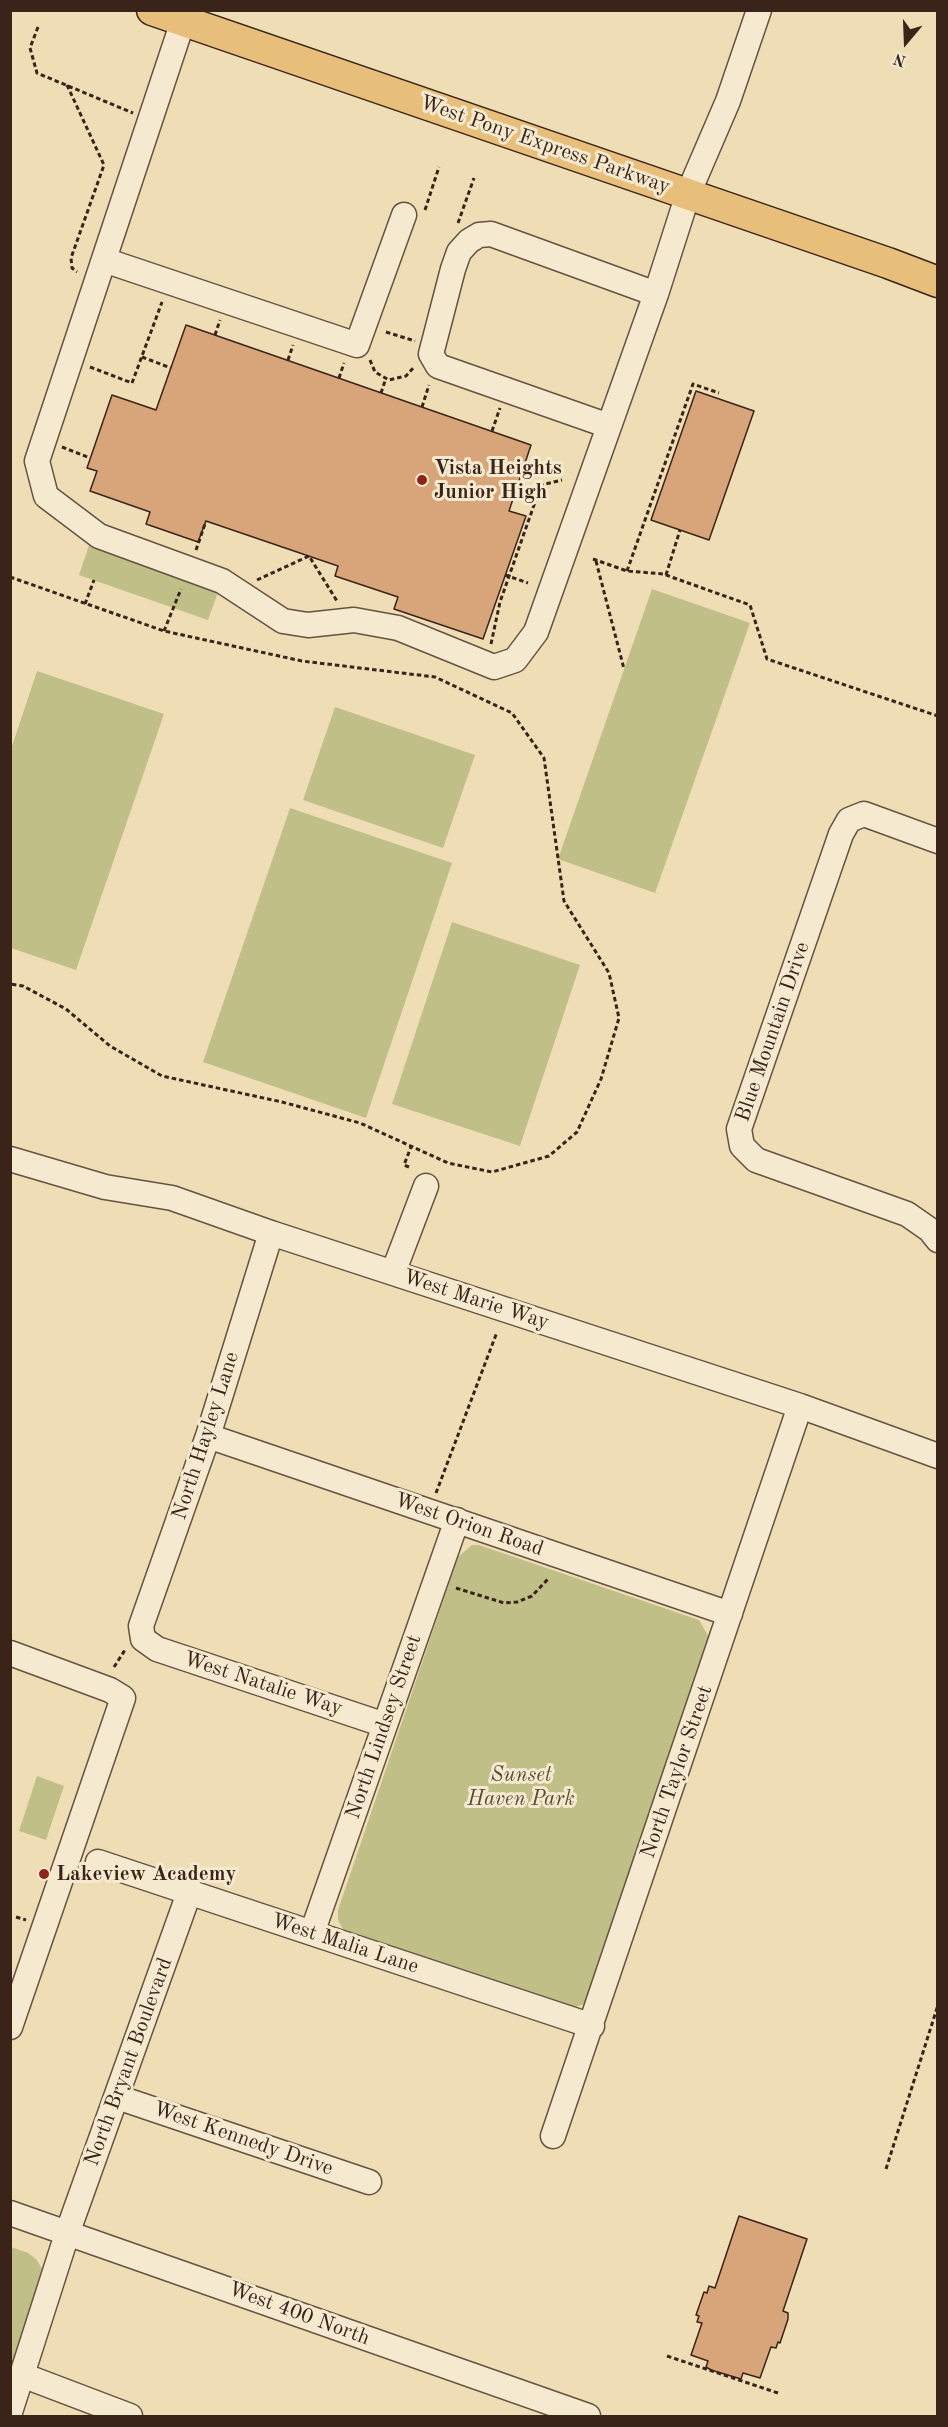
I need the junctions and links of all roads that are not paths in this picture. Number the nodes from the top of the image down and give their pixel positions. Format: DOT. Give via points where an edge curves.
graph roads {
  1 [pos="152,10"];
  2 [pos="759,10"];
  3 [pos="183,21"];
  4 [pos="688,194"];
  5 [pos="414,213"];
  6 [pos="104,260"];
  7 [pos="938,282"];
  8 [pos="656,294"];
  9 [pos="609,426"];
  10 [pos="938,841"];
  11 [pos="10,1159"];
  12 [pos="426,1186"];
  13 [pos="271,1233"];
  14 [pos="938,1240"];
  15 [pos="393,1274"];
  16 [pos="800,1406"];
  17 [pos="208,1436"];
  18 [pos="938,1456"];
  19 [pos="457,1521"];
  20 [pos="730,1614"];
  21 [pos="135,1644"];
  22 [pos="10,1653"];
  23 [pos="385,1725"];
  24 [pos="98,1862"];
  25 [pos="189,1893"];
  26 [pos="312,1933"];
  27 [pos="592,2026"];
  28 [pos="10,2027"];
  29 [pos="117,2097"];
  30 [pos="553,2136"];
  31 [pos="369,2182"];
  32 [pos="10,2212"];
  33 [pos="68,2231"];
  34 [pos="22,2375"];
  35 [pos="10,2412"];
  36 [pos="130,2416"];
  37 [pos="588,2416"];
  1 -- 3 [label="main road, West Pony Express Parkway"];
  2 -- 4 [label="street" via="728,101"];
  3 -- 4 [label="main road, West Pony Express Parkway"];
  3 -- 6 [label="street"];
  4 -- 7 [label="main road, West Pony Express Parkway"];
  4 -- 8 [label="street"];
  5 -- 6 [label="street" via="357,345"];
  6 -- 9 [label="street" via="37,461 46,495 99,536 193,561 283,621 308,625 350,620 398,628 494,667 515,660 536,632"];
  8 -- 9 [label="street"];
  8 -- 9 [label="street" via="491,234 479,235 459,252 431,354 438,366"];
  10 -- 14 [label="street, Blue Mountain Drive" via="864,814 849,820 739,1129 742,1146 756,1160 907,1214"];
  11 -- 13 [label="street, West Marie Way" via="105,1187 172,1198"];
  12 -- 15 [label="street"];
  13 -- 15 [label="street, West Marie Way"];
  13 -- 17 [label="street, North Hayley Lane"];
  15 -- 16 [label="street, West Marie Way"];
  16 -- 18 [label="street, West Marie Way"];
  16 -- 20 [label="street, North Taylor Street"];
  17 -- 19 [label="street, West Orion Road"];
  17 -- 21 [label="street, North Hayley Lane"];
  19 -- 20 [label="street, West Orion Road"];
  19 -- 23 [label="street, North Lindsey Street"];
  20 -- 27 [label="street, North Taylor Street"];
  21 -- 23 [label="street, West Natalie Way"];
  22 -- 28 [label="street" via="123,1698"];
  23 -- 26 [label="street, North Lindsey Street"];
  24 -- 25 [label="street, West Malia Lane"];
  25 -- 26 [label="street, West Malia Lane"];
  25 -- 29 [label="street, North Bryant Boulevard"];
  26 -- 27 [label="street, West Malia Lane"];
  27 -- 30 [label="street, North Taylor Street"];
  29 -- 31 [label="street, West Kennedy Drive"];
  29 -- 33 [label="street, North Bryant Boulevard"];
  32 -- 33 [label="street, West 400 North"];
  33 -- 34 [label="street, North Bryant Boulevard"];
  33 -- 37 [label="street, West 400 North"];
  34 -- 35 [label="street, North Bryant Boulevard"];
  34 -- 36 [label="street"];
}
